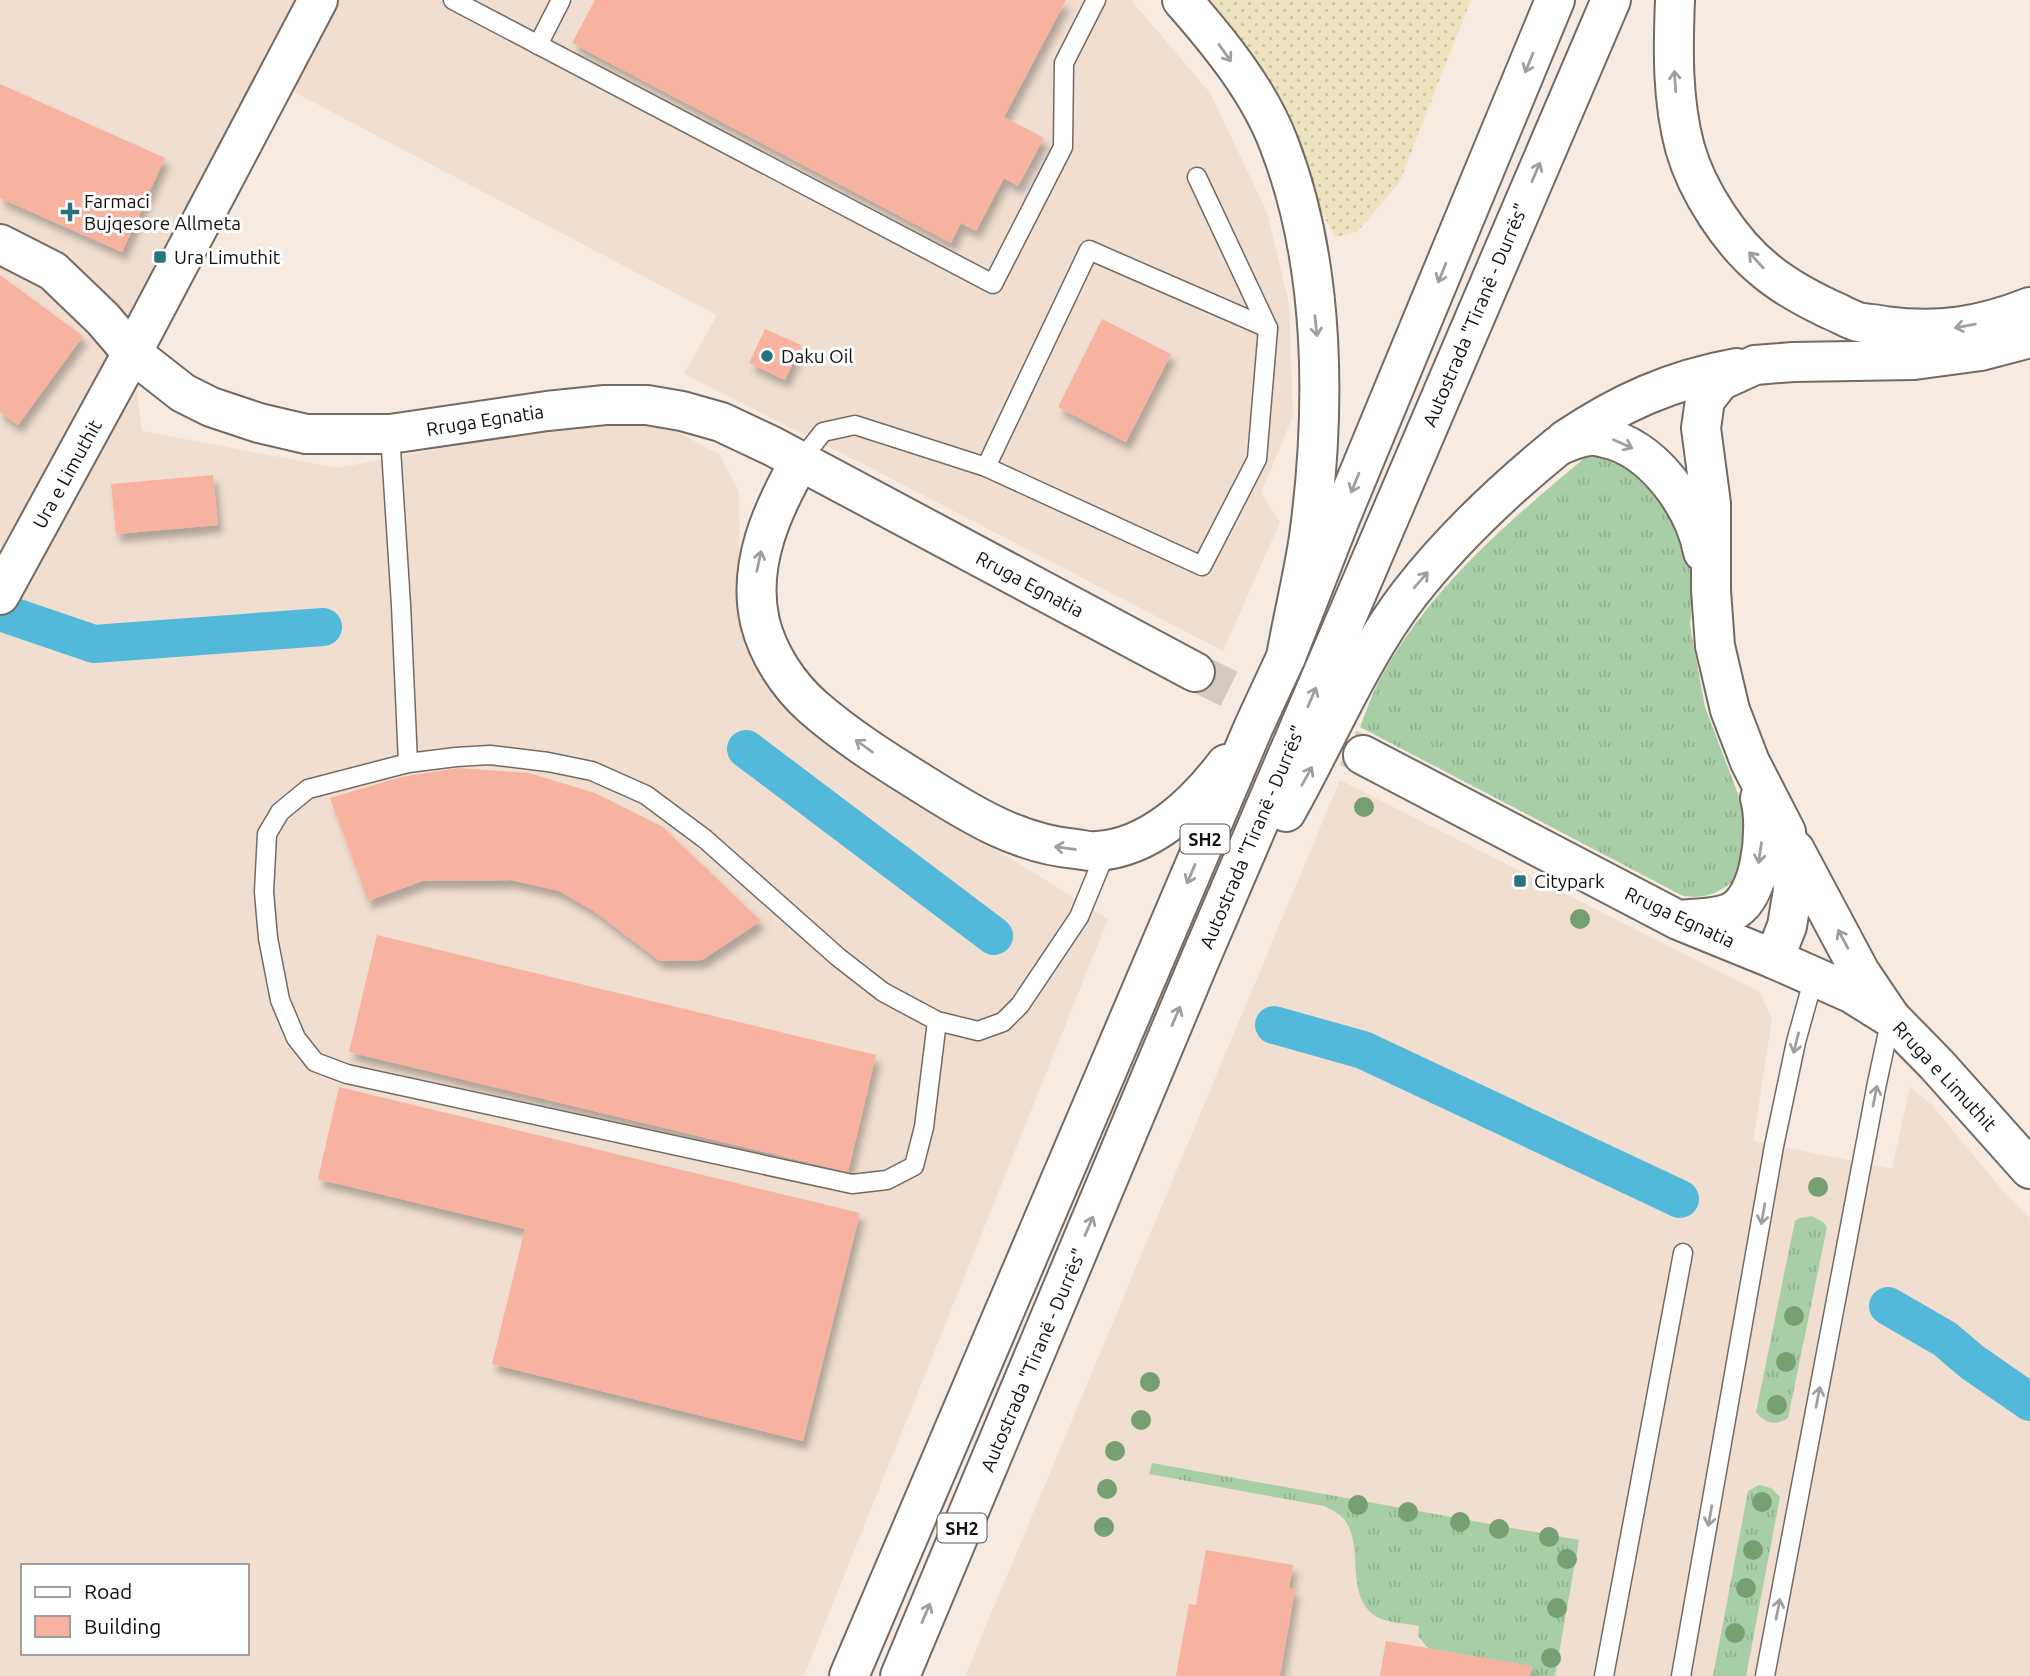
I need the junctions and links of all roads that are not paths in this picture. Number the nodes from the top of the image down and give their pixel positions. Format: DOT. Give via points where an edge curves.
graph roads {
  1 [pos="318,0"];
  2 [pos="453,0"];
  3 [pos="561,0"];
  4 [pos="1096,0"];
  5 [pos="1182,0"];
  6 [pos="1555,0"];
  7 [pos="1611,0"];
  8 [pos="1675,0"];
  9 [pos="538,45"];
  10 [pos="1197,177"];
  11 [pos="0,244"];
  12 [pos="2030,307"];
  13 [pos="1268,328"];
  14 [pos="2030,338"];
  15 [pos="132,353"];
  16 [pos="1755,365"];
  17 [pos="390,434"];
  18 [pos="1558,446"];
  19 [pos="800,461"];
  20 [pos="986,467"];
  21 [pos="1711,590"];
  22 [pos="0,595"];
  23 [pos="1286,657"];
  24 [pos="1195,672"];
  25 [pos="1254,726"];
  26 [pos="1363,755"];
  27 [pos="408,762"];
  28 [pos="1750,762"];
  29 [pos="1786,832"];
  30 [pos="1107,849"];
  31 [pos="1678,920"];
  32 [pos="1774,959"];
  33 [pos="1199,962"];
  34 [pos="1814,977"];
  35 [pos="1892,1018"];
  36 [pos="937,1021"];
  37 [pos="2030,1169"];
  38 [pos="1682,1253"];
  39 [pos="849,1676"];
  40 [pos="900,1676"];
  41 [pos="1604,1676"];
  42 [pos="1681,1676"];
  43 [pos="1765,1676"];
  1 -- 15 [label="main road"];
  2 -- 9 [label="lane"];
  3 -- 9 [label="lane"];
  4 -- 9 [label="lane" via="1064,63 1063,147 993,284"];
  5 -- 23 [label="main road, one-way" via="1253,94 1279,143 1309,258 1318,341 1318,433 1308,537"];
  6 -- 23 [label="main road, SH2, one-way"];
  33 -- 7 [label="main road, Autostrada \"Tiranë - Durrës\" / SH2, one-way"];
  12 -- 8 [label="main road, one-way" via="1959,328 1895,327 1859,322 1811,300 1765,271 1728,231 1703,191 1685,148 1673,48"];
  10 -- 13 [label="lane"];
  11 -- 15 [label="main road, Rruga Egnatia" via="53,271"];
  13 -- 20 [label="lane" via="1089,250"];
  13 -- 20 [label="lane" via="1257,459 1202,566"];
  14 -- 16 [label="main road" via="1981,351 1914,360"];
  15 -- 17 [label="main road, Rruga Egnatia" via="183,394 259,423 306,434"];
  15 -- 22 [label="main road, Ura e Limuthit"];
  16 -- 18 [label="main road" via="1659,388 1621,405"];
  16 -- 21 [label="main road" via="1720,382 1705,400 1701,429 1711,504"];
  17 -- 19 [label="main road, Rruga Egnatia" via="547,411 647,405 721,422"];
  17 -- 27 [label="lane"];
  18 -- 21 [label="main road, one-way" via="1590,435 1619,441 1648,457 1677,492 1700,536"];
  33 -- 18 [label="main road, one-way" via="1363,668 1410,594 1488,508"];
  19 -- 20 [label="lane" via="824,432 855,425"];
  19 -- 24 [label="main road, Rruga Egnatia"];
  30 -- 19 [label="main road, one-way" via="1058,848 981,820 881,759 812,706 794,686 771,654 760,621 757,570 779,498"];
  21 -- 28 [label="main road" via="1715,646 1730,710"];
  23 -- 25 [label="main road, SH2"];
  25 -- 30 [label="main road" via="1212,783 1164,827 1130,844"];
  25 -- 39 [label="main road, SH2, one-way"];
  26 -- 31 [label="main road, Rruga Egnatia"];
  27 -- 36 [label="lane" via="489,755 548,762 592,771 646,795 883,992"];
  27 -- 36 [label="lane" via="307,789 280,811 267,834 264,892 280,999 296,1038 315,1062 347,1074 852,1184 887,1180 914,1166 924,1127"];
  28 -- 29 [label="main road"];
  28 -- 31 [label="main road, one-way" via="1764,811 1756,879 1743,906 1728,914"];
  29 -- 32 [label="main road" via="1793,890 1787,926"];
  35 -- 29 [label="main road, one-way" via="1860,972"];
  30 -- 36 [label="lane" via="1079,917 1020,1005 1003,1022 978,1031"];
  31 -- 32 [label="main road, Rruga Egnatia"];
  32 -- 34 [label="main road, Rruga e Limuthit"];
  40 -- 33 [label="main road, Autostrada \"Tiranë - Durrës\" / SH2, one-way"];
  34 -- 35 [label="main road, Rruga e Limuthit" via="1852,993"];
  34 -- 42 [label="lane, one-way" via="1774,1146"];
  35 -- 37 [label="main road, Rruga e Limuthit"];
  43 -- 35 [label="lane, one-way"];
  38 -- 41 [label="lane"];
}
